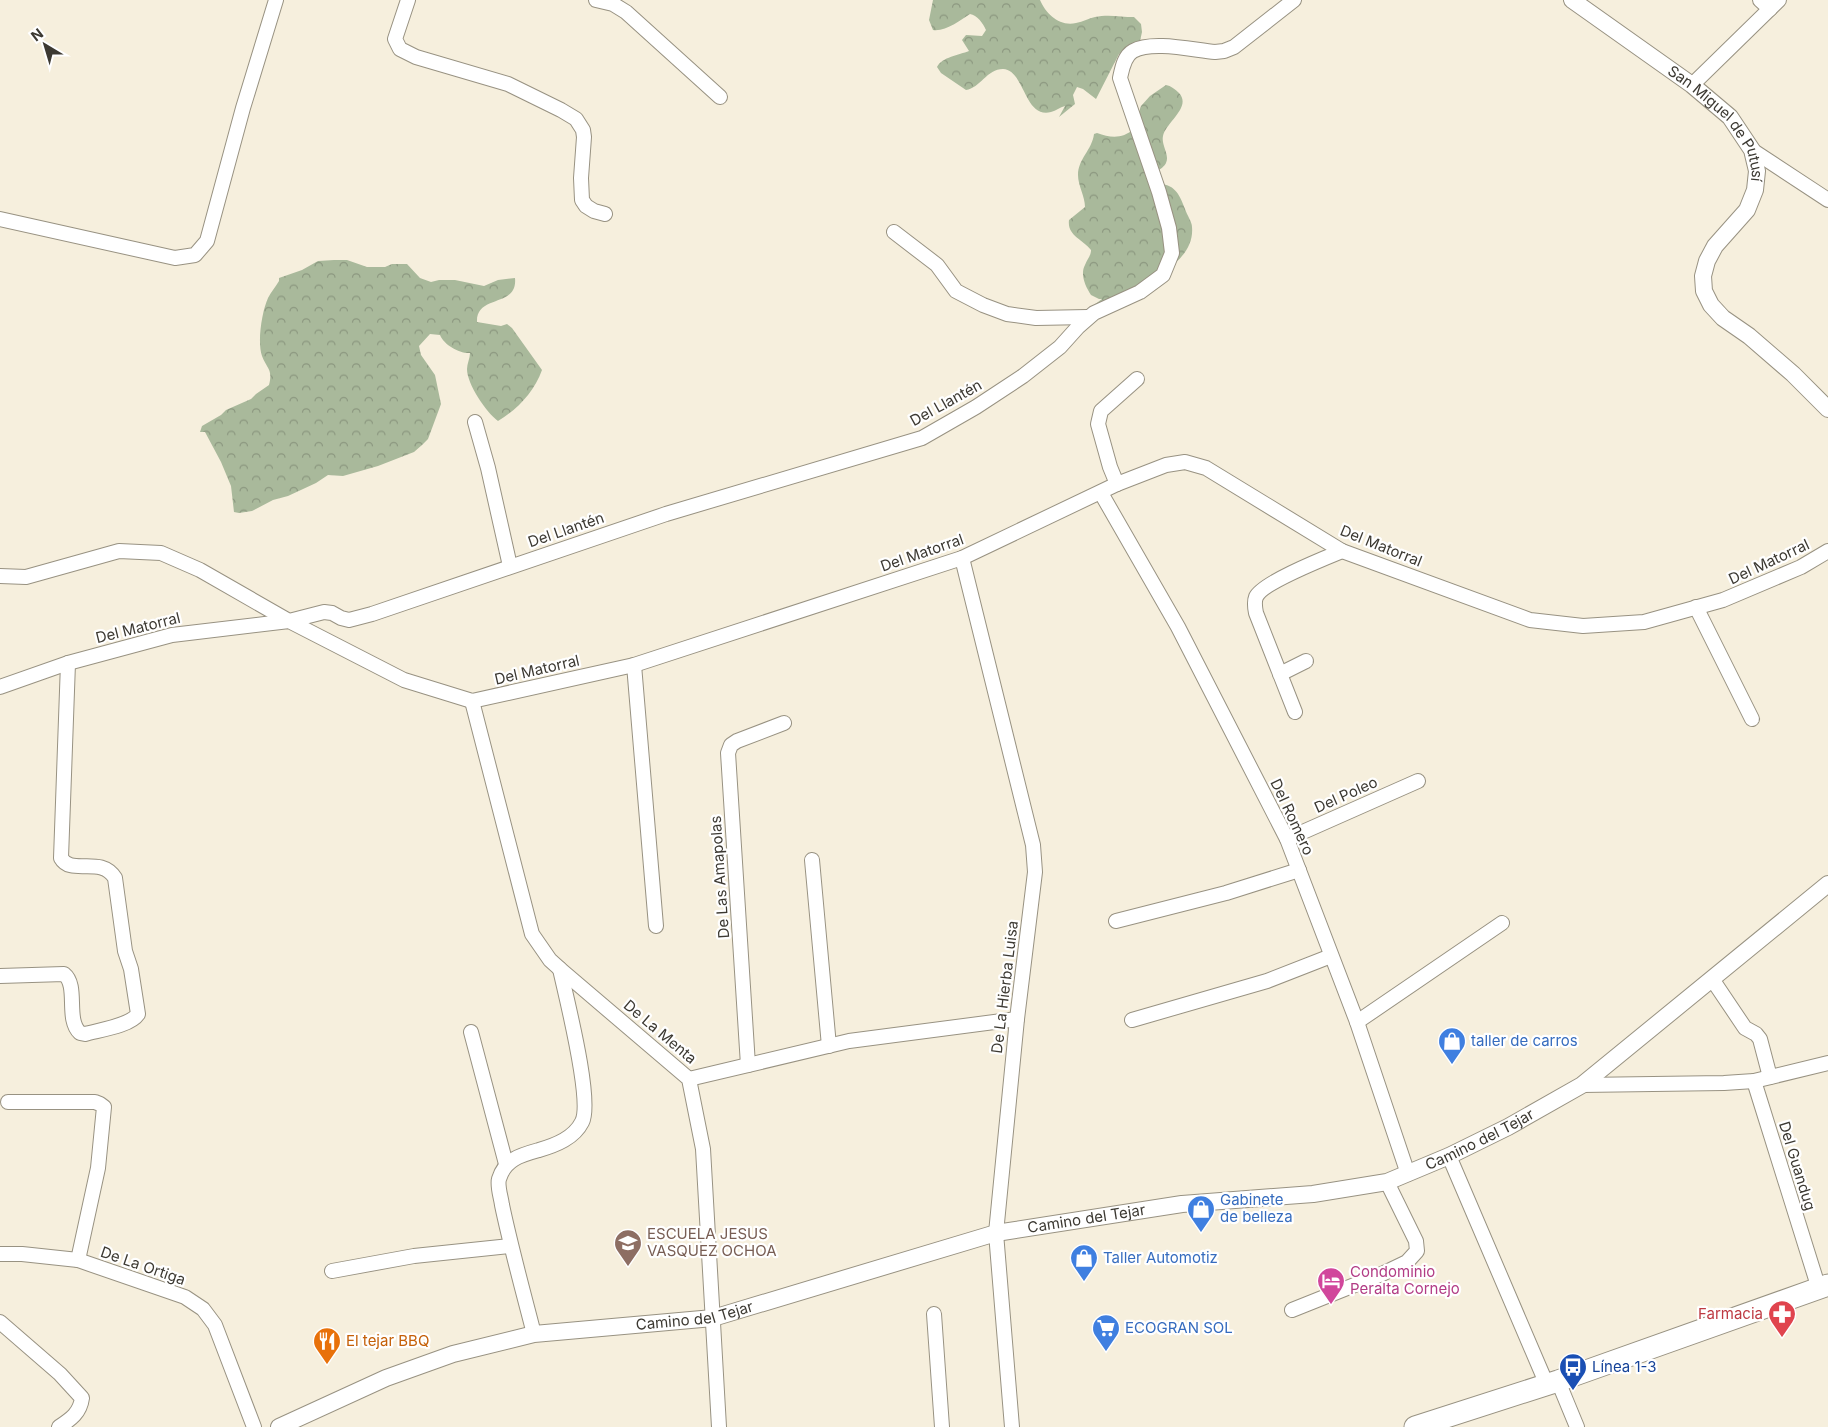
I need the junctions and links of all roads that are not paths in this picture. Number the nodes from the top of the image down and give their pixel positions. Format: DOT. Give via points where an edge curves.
graph roads {
  1 [pos="276,0"];
  2 [pos="408,0"];
  3 [pos="596,0"];
  4 [pos="1294,0"];
  5 [pos="1572,0"];
  6 [pos="1770,3"];
  7 [pos="1692,85"];
  8 [pos="720,96"];
  9 [pos="1752,150"];
  10 [pos="1828,200"];
  11 [pos="605,214"];
  12 [pos="0,220"];
  13 [pos="894,232"];
  14 [pos="1088,317"];
  15 [pos="1136,378"];
  16 [pos="1828,409"];
  17 [pos="475,422"];
  18 [pos="1117,484"];
  19 [pos="1101,493"];
  20 [pos="1342,551"];
  21 [pos="1828,551"];
  22 [pos="962,558"];
  23 [pos="510,566"];
  24 [pos="0,576"];
  25 [pos="1696,608"];
  26 [pos="289,620"];
  27 [pos="1306,661"];
  28 [pos="68,663"];
  29 [pos="634,665"];
  30 [pos="1280,674"];
  31 [pos="0,687"];
  32 [pos="472,701"];
  33 [pos="1295,712"];
  34 [pos="1752,719"];
  35 [pos="784,723"];
  36 [pos="1418,781"];
  37 [pos="1286,839"];
  38 [pos="812,860"];
  39 [pos="1298,870"];
  40 [pos="1828,884"];
  41 [pos="1116,921"];
  42 [pos="1502,923"];
  43 [pos="656,926"];
  44 [pos="1332,956"];
  45 [pos="560,969"];
  46 [pos="0,976"];
  47 [pos="1712,979"];
  48 [pos="1017,1019"];
  49 [pos="1132,1020"];
  50 [pos="1357,1022"];
  51 [pos="471,1032"];
  52 [pos="829,1046"];
  53 [pos="1828,1063"];
  54 [pos="748,1065"];
  55 [pos="1770,1077"];
  56 [pos="689,1079"];
  57 [pos="1754,1081"];
  58 [pos="1582,1085"];
  59 [pos="8,1102"];
  60 [pos="1449,1156"];
  61 [pos="506,1164"];
  62 [pos="1408,1174"];
  63 [pos="1387,1182"];
  64 [pos="996,1233"];
  65 [pos="510,1246"];
  66 [pos="0,1254"];
  67 [pos="78,1260"];
  68 [pos="332,1272"];
  69 [pos="1824,1287"];
  70 [pos="1292,1310"];
  71 [pos="934,1314"];
  72 [pos="713,1318"];
  73 [pos="0,1322"];
  74 [pos="534,1334"];
  75 [pos="1552,1383"];
  76 [pos="60,1427"];
  77 [pos="254,1427"];
  78 [pos="279,1427"];
  79 [pos="719,1427"];
  80 [pos="942,1427"];
  81 [pos="1012,1427"];
  82 [pos="1415,1427"];
  83 [pos="1578,1427"];
  1 -- 12 [label="street" via="207,241 195,255 176,258"];
  2 -- 11 [label="street" via="395,39 400,49 416,57 508,84 576,119 584,137 582,200 594,211"];
  3 -- 8 [label="street" via="613,4 626,12"];
  4 -- 14 [label="street, Del Llantén" via="1234,47 1224,51 1153,45 1133,51 1124,62 1120,78 1159,192 1172,253 1164,275 1140,292"];
  5 -- 7 [label="street, San Miguel de Putusí"];
  6 -- 7 [label="street"];
  7 -- 9 [label="street, San Miguel de Putusí" via="1730,117"];
  9 -- 10 [label="street"];
  9 -- 16 [label="street, San Miguel de Putusí" via="1757,171 1755,190 1747,210 1715,246 1707,261 1704,291 1723,318 1793,374"];
  13 -- 14 [label="street" via="937,265 956,291 982,305 1007,314 1036,318"];
  14 -- 23 [label="street, Del Llantén" via="1060,347 1023,376 922,438 675,511"];
  15 -- 18 [label="street" via="1101,411 1098,424"];
  17 -- 23 [label="street"];
  18 -- 19 [label="street, Del Matorral"];
  18 -- 20 [label="street, Del Matorral" via="1166,464 1185,462 1206,468"];
  19 -- 22 [label="street, Del Matorral"];
  19 -- 37 [label="street, Del Romero" via="1178,627"];
  20 -- 25 [label="street, Del Matorral" via="1530,620 1583,626 1644,622"];
  20 -- 30 [label="street" via="1268,585 1256,597 1256,613"];
  21 -- 25 [label="street, Del Matorral" via="1801,567"];
  22 -- 29 [label="street, Del Matorral"];
  22 -- 48 [label="street, De La Hierba Luisa" via="1033,845 1035,872"];
  23 -- 26 [label="street, Del Llantén" via="349,620 324,612"];
  24 -- 26 [label="street" via="26,577 119,551 161,553 200,570"];
  25 -- 34 [label="street"];
  26 -- 28 [label="street, Del Matorral" via="172,635"];
  26 -- 32 [label="street, Del Matorral" via="404,680"];
  27 -- 30 [label="street"];
  28 -- 31 [label="street, Del Matorral"];
  28 -- 46 [label="street" via="61,858 68,866 101,867 111,871 115,878 138,1014 127,1023 80,1033 74,1024 69,981 64,974"];
  29 -- 32 [label="street, Del Matorral"];
  29 -- 43 [label="street"];
  30 -- 33 [label="street"];
  32 -- 45 [label="street, De La Menta" via="532,934"];
  35 -- 54 [label="street, De Las Amapolas" via="737,741 728,753"];
  36 -- 37 [label="street, Del Poleo"];
  37 -- 39 [label="street, Del Romero"];
  38 -- 52 [label="street"];
  39 -- 41 [label="street" via="1226,893"];
  39 -- 44 [label="street, Del Romero"];
  40 -- 47 [label="street, Camino del Tejar"];
  42 -- 50 [label="street"];
  44 -- 49 [label="street" via="1267,981"];
  44 -- 50 [label="street, Del Romero"];
  45 -- 56 [label="street, De La Menta"];
  45 -- 61 [label="street" via="586,1101 583,1121 573,1135"];
  47 -- 55 [label="street" via="1745,1028 1760,1039"];
  47 -- 58 [label="street, Camino del Tejar"];
  48 -- 52 [label="street" via="849,1040"];
  48 -- 64 [label="street, De La Hierba Luisa"];
  50 -- 62 [label="street, Del Romero"];
  51 -- 61 [label="street"];
  52 -- 54 [label="street"];
  53 -- 55 [label="street"];
  54 -- 56 [label="street"];
  55 -- 57 [label="street"];
  56 -- 72 [label="street, De La Menta" via="703,1149"];
  57 -- 58 [label="street"];
  57 -- 69 [label="street, Del Guandug"];
  58 -- 60 [label="street, Camino del Tejar"];
  59 -- 67 [label="street" via="95,1102 104,1107 98,1168"];
  60 -- 62 [label="street, Camino del Tejar"];
  60 -- 75 [label="street"];
  61 -- 65 [label="street" via="498,1181"];
  62 -- 63 [label="street, Camino del Tejar"];
  63 -- 64 [label="street, Camino del Tejar" via="1313,1194 1182,1204"];
  63 -- 70 [label="street" via="1416,1241 1417,1251 1407,1262 1382,1274"];
  64 -- 72 [label="street, Camino del Tejar"];
  64 -- 81 [label="street, De La Hierba Luisa"];
  65 -- 68 [label="street" via="414,1256"];
  65 -- 74 [label="street"];
  66 -- 67 [label="street, De La Ortiga"];
  67 -- 77 [label="street, De La Ortiga" via="185,1297 203,1309 215,1325"];
  69 -- 75 [label="main road"];
  71 -- 80 [label="street"];
  72 -- 74 [label="street, Camino del Tejar"];
  72 -- 79 [label="street, De La Menta"];
  73 -- 76 [label="street" via="60,1374 82,1398 81,1407"];
  74 -- 78 [label="street, Camino del Tejar" via="453,1354 386,1378"];
  75 -- 82 [label="main road"];
  75 -- 83 [label="street"];
}
